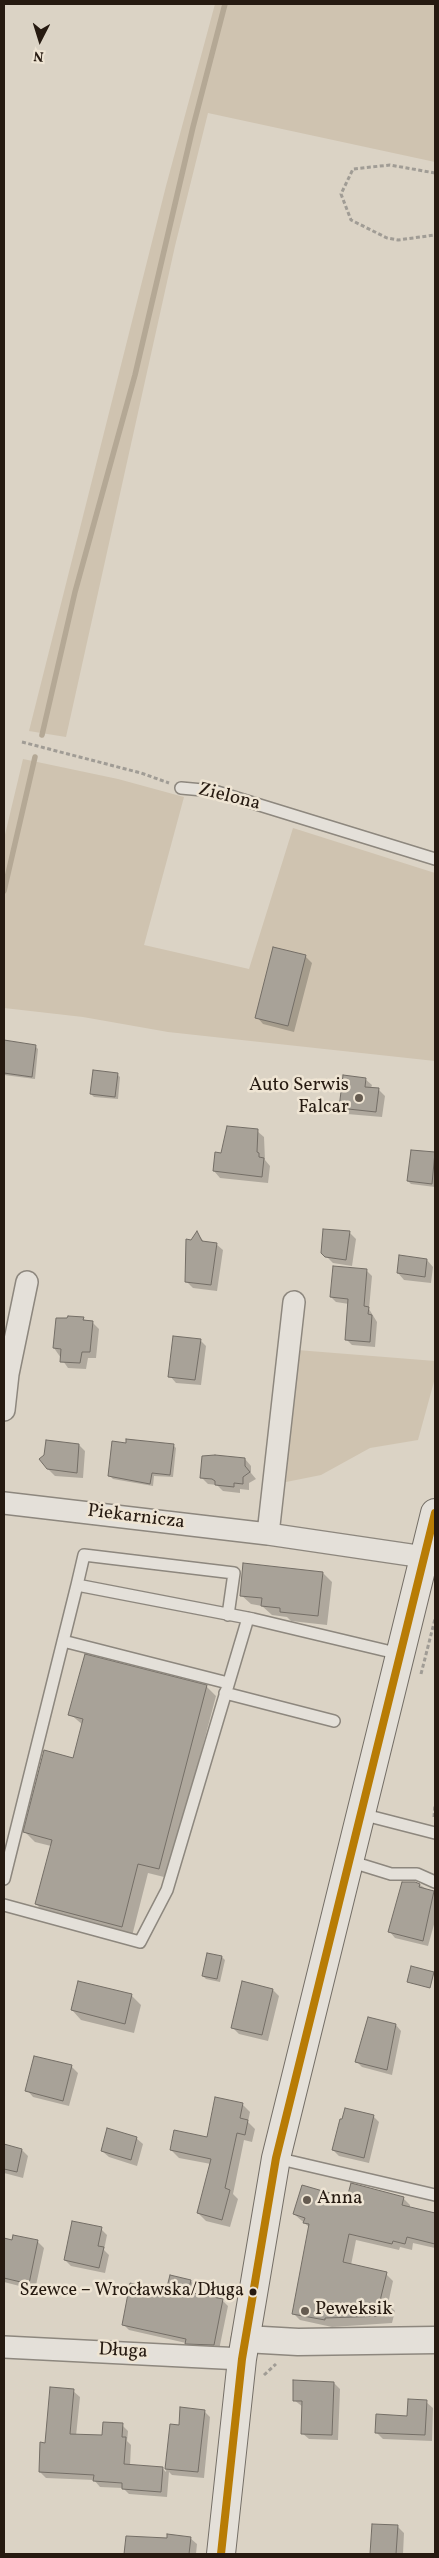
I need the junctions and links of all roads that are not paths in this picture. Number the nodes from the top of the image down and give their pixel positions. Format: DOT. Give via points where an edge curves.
graph roads {
  1 [pos="181,788"];
  2 [pos="435,859"];
  3 [pos="27,1282"];
  4 [pos="294,1302"];
  5 [pos="4,1410"];
  6 [pos="4,1503"];
  7 [pos="435,1513"];
  8 [pos="268,1534"];
  9 [pos="424,1557"];
  10 [pos="77,1585"];
  11 [pos="228,1614"];
  12 [pos="248,1618"];
  13 [pos="63,1641"];
  14 [pos="400,1654"];
  15 [pos="227,1688"];
  16 [pos="334,1721"];
  17 [pos="361,1814"];
  18 [pos="435,1833"];
  19 [pos="349,1861"];
  20 [pos="4,1880"];
  21 [pos="435,1882"];
  22 [pos="4,1906"];
  23 [pos="276,2158"];
  24 [pos="435,2195"];
  25 [pos="435,2340"];
  26 [pos="4,2347"];
  27 [pos="243,2349"];
  28 [pos="221,2554"];
  1 -- 2 [label="lane, Zielona" via="214,791"];
  3 -- 5 [label="street"];
  4 -- 8 [label="street"];
  6 -- 8 [label="street, Piekarnicza"];
  7 -- 9 [label="main road"];
  8 -- 9 [label="street, Piekarnicza"];
  9 -- 14 [label="main road"];
  10 -- 11 [label="lane"];
  10 -- 11 [label="lane" via="84,1555 234,1573"];
  10 -- 13 [label="lane"];
  11 -- 12 [label="lane"];
  12 -- 14 [label="lane"];
  12 -- 15 [label="lane"];
  13 -- 15 [label="lane"];
  13 -- 20 [label="lane"];
  14 -- 17 [label="main road"];
  15 -- 16 [label="lane"];
  15 -- 22 [label="lane" via="167,1890 140,1942"];
  17 -- 18 [label="lane"];
  17 -- 19 [label="main road"];
  19 -- 21 [label="lane" via="391,1874 417,1874"];
  19 -- 23 [label="main road"];
  23 -- 24 [label="lane"];
  23 -- 27 [label="main road"];
  25 -- 27 [label="street, Długa" via="298,2342"];
  26 -- 27 [label="street, Długa"];
  27 -- 28 [label="main road"];
}
